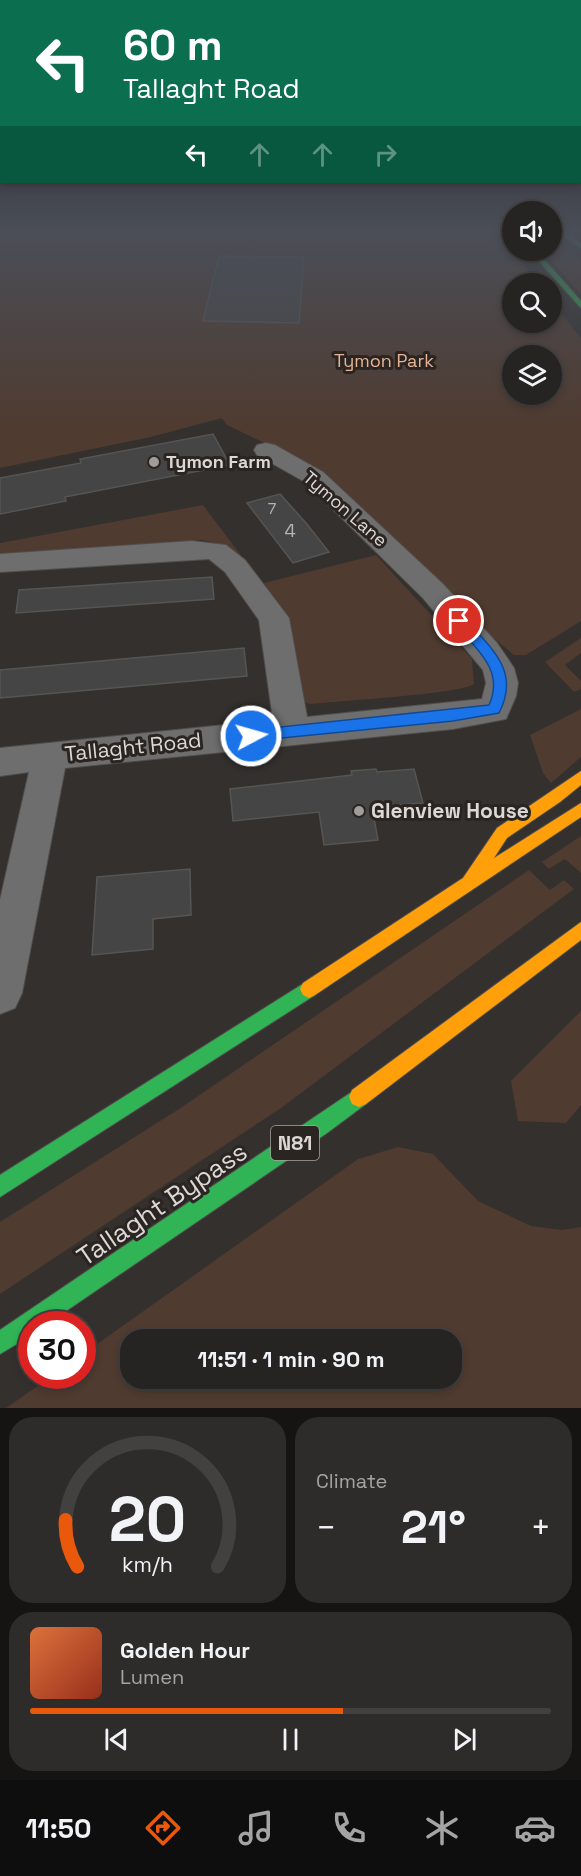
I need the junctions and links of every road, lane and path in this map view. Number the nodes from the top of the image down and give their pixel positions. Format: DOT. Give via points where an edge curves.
graph roads {
  1 [pos="569,298"];
  2 [pos="581,320"];
  3 [pos="266,450"];
  4 [pos="392,550"];
  5 [pos="0,563"];
  6 [pos="292,731"];
  7 [pos="48,756"];
  8 [pos="0,762"];
  9 [pos="581,777"];
  10 [pos="581,809"];
  11 [pos="470,881"];
  12 [pos="581,930"];
  13 [pos="0,993"];
  14 [pos="0,1187"];
  15 [pos="0,1343"];
  1 -- 2 [label="main road"];
  3 -- 4 [label="street, Tymon Lane" via="314,477"];
  4 -- 6 [label="street, Tallaght Road" via="433,591 498,668 502,683 494,710"];
  5 -- 6 [label="street" via="216,551 235,566 274,618"];
  6 -- 7 [label="street, Tallaght Road"];
  7 -- 8 [label="street, Tallaght Road"];
  7 -- 13 [label="street"];
  9 -- 11 [label="main road" via="502,833"];
  10 -- 11 [label="main road"];
  11 -- 14 [label="main road"];
  12 -- 15 [label="main road, Tallaght Bypass / N81" via="320,1126"];
}
